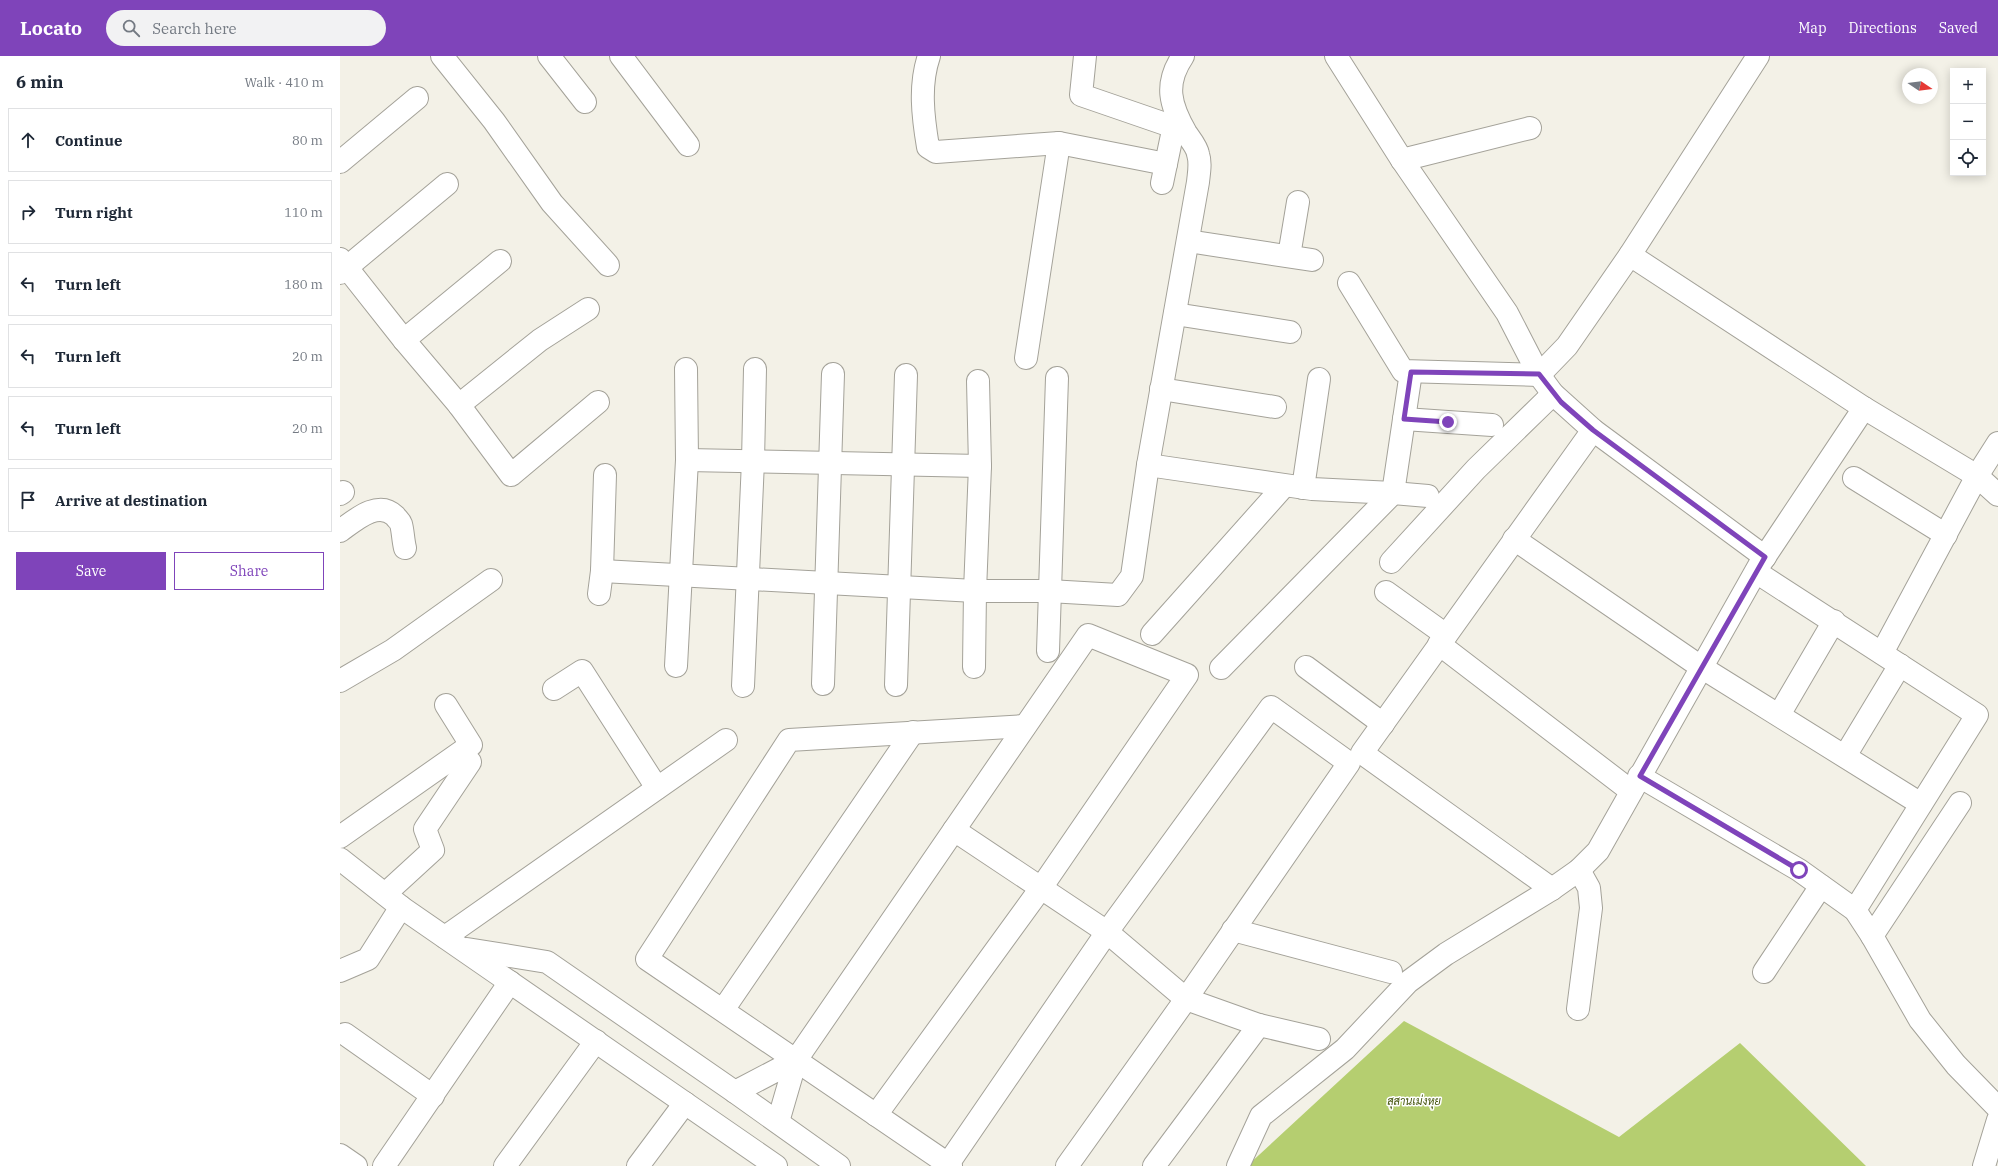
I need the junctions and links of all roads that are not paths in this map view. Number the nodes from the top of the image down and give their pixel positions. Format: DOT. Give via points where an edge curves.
graph roads {
  1 [pos="442,56"];
  2 [pos="549,56"];
  3 [pos="621,56"];
  4 [pos="929,56"];
  5 [pos="1085,56"];
  6 [pos="1183,56"];
  7 [pos="1336,56"];
  8 [pos="1758,56"];
  9 [pos="417,98"];
  10 [pos="585,102"];
  11 [pos="1175,121"];
  12 [pos="1530,128"];
  13 [pos="1059,144"];
  14 [pos="688,145"];
  15 [pos="1402,160"];
  16 [pos="340,162"];
  17 [pos="447,184"];
  18 [pos="1298,202"];
  19 [pos="1188,241"];
  20 [pos="1630,255"];
  21 [pos="1289,256"];
  22 [pos="1312,260"];
  23 [pos="500,261"];
  24 [pos="608,265"];
  25 [pos="342,267"];
  26 [pos="1349,283"];
  27 [pos="588,309"];
  28 [pos="1175,314"];
  29 [pos="1290,332"];
  30 [pos="404,340"];
  31 [pos="1026,358"];
  32 [pos="686,369"];
  33 [pos="755,369"];
  34 [pos="1411,372"];
  35 [pos="833,374"];
  36 [pos="1539,374"];
  37 [pos="906,375"];
  38 [pos="1057,378"];
  39 [pos="1319,379"];
  40 [pos="978,381"];
  41 [pos="1161,389"];
  42 [pos="1554,394"];
  43 [pos="598,402"];
  44 [pos="459,405"];
  45 [pos="1275,407"];
  46 [pos="1864,408"];
  47 [pos="1404,419"];
  48 [pos="1492,425"];
  49 [pos="1593,430"];
  50 [pos="1998,443"];
  51 [pos="687,460"];
  52 [pos="753,461"];
  53 [pos="830,464"];
  54 [pos="903,465"];
  55 [pos="1148,465"];
  56 [pos="980,466"];
  57 [pos="605,475"];
  58 [pos="1977,476"];
  59 [pos="1854,478"];
  60 [pos="1293,487"];
  61 [pos="1393,493"];
  62 [pos="1998,495"];
  63 [pos="1428,496"];
  64 [pos="340,531"];
  65 [pos="1946,535"];
  66 [pos="1514,540"];
  67 [pos="405,548"];
  68 [pos="1391,562"];
  69 [pos="1761,564"];
  70 [pos="602,570"];
  71 [pos="681,575"];
  72 [pos="748,578"];
  73 [pos="491,580"];
  74 [pos="825,583"];
  75 [pos="898,587"];
  76 [pos="974,591"];
  77 [pos="1049,591"];
  78 [pos="1386,592"];
  79 [pos="599,594"];
  80 [pos="1834,621"];
  81 [pos="1152,634"];
  82 [pos="1443,640"];
  83 [pos="1048,651"];
  84 [pos="1882,653"];
  85 [pos="1900,665"];
  86 [pos="676,666"];
  87 [pos="974,667"];
  88 [pos="1306,667"];
  89 [pos="1701,667"];
  90 [pos="1221,668"];
  91 [pos="340,681"];
  92 [pos="823,684"];
  93 [pos="896,685"];
  94 [pos="743,686"];
  95 [pos="554,689"];
  96 [pos="446,705"];
  97 [pos="1779,715"];
  98 [pos="1383,724"];
  99 [pos="1025,726"];
  100 [pos="913,732"];
  101 [pos="726,740"];
  102 [pos="1845,756"];
  103 [pos="470,762"];
  104 [pos="1635,783"];
  105 [pos="657,788"];
  106 [pos="1960,803"];
  107 [pos="1921,804"];
  108 [pos="954,830"];
  109 [pos="340,837"];
  110 [pos="340,858"];
  111 [pos="1579,870"];
  112 [pos="1821,886"];
  113 [pos="1041,888"];
  114 [pos="1552,889"];
  115 [pos="393,900"];
  116 [pos="1855,910"];
  117 [pos="1233,930"];
  118 [pos="1107,932"];
  119 [pos="1872,936"];
  120 [pos="453,942"];
  121 [pos="340,971"];
  122 [pos="1391,972"];
  123 [pos="1764,972"];
  124 [pos="510,982"];
  125 [pos="1186,999"];
  126 [pos="1578,1009"];
  127 [pos="723,1010"];
  128 [pos="1259,1025"];
  129 [pos="345,1034"];
  130 [pos="1320,1039"];
  131 [pos="596,1041"];
  132 [pos="796,1060"];
  133 [pos="735,1092"];
  134 [pos="433,1096"];
  135 [pos="685,1103"];
  136 [pos="1998,1108"];
  137 [pos="876,1115"];
  138 [pos="1998,1120"];
  139 [pos="778,1122"];
  140 [pos="340,1155"];
  141 [pos="764,1163"];
  142 [pos="950,1165"];
  143 [pos="356,1166"];
  144 [pos="384,1166"];
  145 [pos="505,1166"];
  146 [pos="638,1166"];
  147 [pos="839,1166"];
  148 [pos="1067,1166"];
  149 [pos="1154,1166"];
  150 [pos="1238,1166"];
  151 [pos="1984,1166"];
  1 -- 24 [label="street" via="494,121 552,203"];
  2 -- 10 [label="street"];
  3 -- 14 [label="street"];
  4 -- 13 [label="street" via="924,71 922,99 928,147 936,152"];
  5 -- 11 [label="street" via="1081,95"];
  6 -- 11 [label="street" via="1175,68 1171,86"];
  7 -- 15 [label="street"];
  8 -- 20 [label="street"];
  9 -- 16 [label="street"];
  11 -- 13 [label="street" via="1164,173"];
  11 -- 19 [label="street" via="1198,153 1200,166"];
  12 -- 15 [label="street"];
  13 -- 31 [label="street"];
  15 -- 36 [label="street" via="1507,313"];
  17 -- 25 [label="street"];
  18 -- 21 [label="street"];
  19 -- 21 [label="street"];
  19 -- 28 [label="street"];
  20 -- 36 [label="street" via="1566,346"];
  20 -- 46 [label="street"];
  21 -- 22 [label="street"];
  23 -- 30 [label="street"];
  25 -- 30 [label="street"];
  26 -- 34 [label="street" via="1403,371"];
  27 -- 44 [label="street" via="540,340"];
  28 -- 29 [label="street"];
  28 -- 41 [label="street"];
  30 -- 44 [label="street"];
  32 -- 51 [label="street"];
  33 -- 52 [label="street"];
  34 -- 36 [label="street"];
  34 -- 47 [label="street"];
  35 -- 53 [label="street"];
  36 -- 42 [label="street"];
  37 -- 54 [label="street"];
  38 -- 77 [label="street"];
  39 -- 60 [label="street"];
  40 -- 56 [label="street"];
  41 -- 45 [label="street"];
  41 -- 55 [label="street"];
  42 -- 49 [label="street"];
  42 -- 68 [label="street" via="1476,469"];
  43 -- 44 [label="street" via="511,475"];
  46 -- 58 [label="street"];
  46 -- 69 [label="street"];
  47 -- 48 [label="street"];
  47 -- 61 [label="street"];
  49 -- 66 [label="street"];
  49 -- 69 [label="street"];
  50 -- 58 [label="street"];
  51 -- 52 [label="street"];
  51 -- 71 [label="street"];
  52 -- 53 [label="street"];
  52 -- 72 [label="street"];
  53 -- 54 [label="street"];
  53 -- 74 [label="street"];
  54 -- 56 [label="street"];
  54 -- 75 [label="street"];
  55 -- 60 [label="street"];
  55 -- 77 [label="street" via="1132,576 1118,595"];
  56 -- 76 [label="street"];
  57 -- 70 [label="street"];
  58 -- 62 [label="street"];
  58 -- 65 [label="street"];
  59 -- 65 [label="street"];
  60 -- 61 [label="street"];
  60 -- 81 [label="street"];
  61 -- 63 [label="street"];
  61 -- 90 [label="street"];
  64 -- 67 [label="street" via="360,517 384,510 400,522"];
  65 -- 84 [label="street"];
  66 -- 82 [label="street"];
  66 -- 89 [label="street"];
  69 -- 80 [label="street"];
  69 -- 89 [label="street"];
  70 -- 71 [label="street"];
  70 -- 79 [label="street"];
  71 -- 72 [label="street"];
  71 -- 86 [label="street"];
  72 -- 74 [label="street"];
  72 -- 94 [label="street"];
  73 -- 91 [label="street" via="393,650"];
  74 -- 75 [label="street"];
  74 -- 92 [label="street"];
  75 -- 76 [label="street"];
  75 -- 93 [label="street"];
  76 -- 77 [label="street"];
  76 -- 87 [label="street"];
  77 -- 83 [label="street"];
  78 -- 82 [label="street"];
  80 -- 84 [label="street"];
  80 -- 97 [label="street"];
  82 -- 98 [label="street"];
  82 -- 104 [label="street"];
  84 -- 85 [label="street"];
  85 -- 102 [label="street"];
  85 -- 107 [label="street" via="1977,715"];
  88 -- 98 [label="street"];
  89 -- 97 [label="street"];
  89 -- 104 [label="street"];
  95 -- 105 [label="street" via="582,671"];
  96 -- 109 [label="street" via="471,745"];
  97 -- 102 [label="street"];
  98 -- 114 [label="street" via="1362,753"];
  99 -- 100 [label="street"];
  99 -- 108 [label="street"];
  99 -- 113 [label="street" via="1088,635 1187,675"];
  100 -- 127 [label="street"];
  100 -- 127 [label="street" via="789,740 647,959"];
  101 -- 105 [label="street"];
  102 -- 107 [label="street"];
  103 -- 115 [label="street" via="426,829 433,850"];
  104 -- 111 [label="street" via="1598,851"];
  104 -- 112 [label="street" via="1799,870"];
  105 -- 120 [label="street"];
  106 -- 119 [label="street"];
  107 -- 116 [label="street"];
  108 -- 113 [label="street"];
  108 -- 132 [label="street"];
  110 -- 115 [label="street"];
  111 -- 114 [label="street"];
  111 -- 126 [label="street" via="1589,888 1591,901"];
  112 -- 116 [label="street"];
  112 -- 123 [label="street"];
  113 -- 118 [label="street"];
  113 -- 137 [label="street"];
  114 -- 150 [label="street" via="1446,954 1408,982 1345,1049 1261,1116"];
  115 -- 120 [label="street"];
  115 -- 121 [label="street" via="368,959"];
  116 -- 119 [label="street"];
  117 -- 118 [label="street" via="1349,763 1271,707"];
  117 -- 122 [label="street"];
  117 -- 125 [label="street"];
  118 -- 125 [label="street"];
  118 -- 142 [label="street"];
  119 -- 136 [label="street" via="1920,1020 1956,1065"];
  120 -- 124 [label="street"];
  120 -- 133 [label="street" via="547,962"];
  124 -- 131 [label="street"];
  124 -- 134 [label="street"];
  125 -- 128 [label="street"];
  125 -- 148 [label="street"];
  127 -- 132 [label="street"];
  128 -- 130 [label="street"];
  128 -- 149 [label="street"];
  129 -- 134 [label="street"];
  131 -- 135 [label="street"];
  131 -- 145 [label="street"];
  132 -- 133 [label="street"];
  132 -- 137 [label="street"];
  132 -- 139 [label="street"];
  133 -- 139 [label="street"];
  134 -- 144 [label="street"];
  135 -- 141 [label="street"];
  135 -- 146 [label="street"];
  137 -- 142 [label="street"];
  138 -- 151 [label="street"];
  139 -- 147 [label="street"];
  140 -- 143 [label="street"];
}
